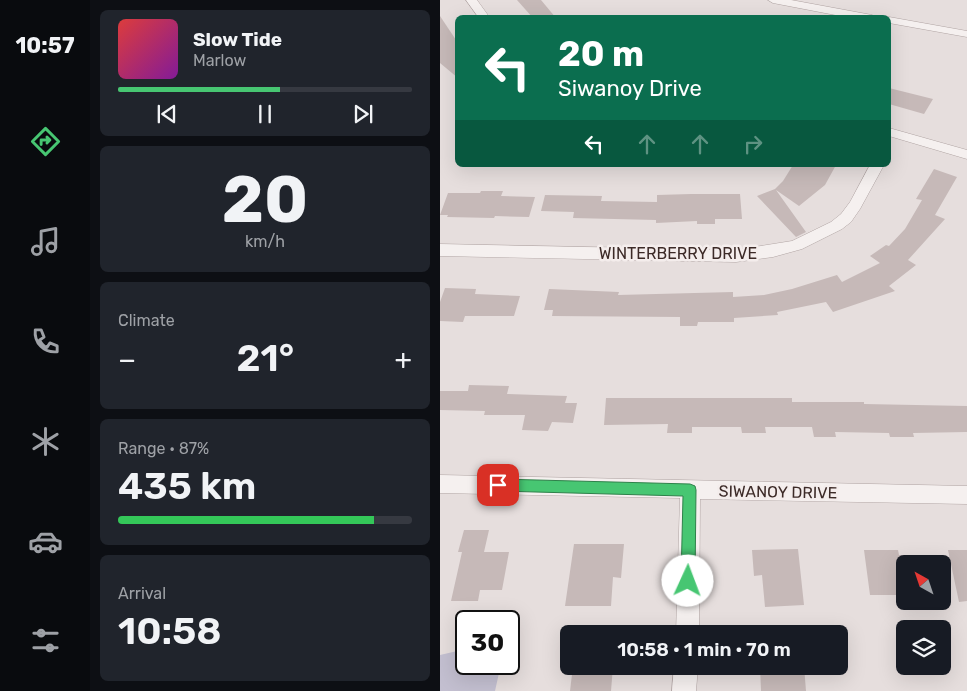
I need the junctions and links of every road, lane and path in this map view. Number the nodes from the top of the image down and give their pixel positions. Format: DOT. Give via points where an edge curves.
graph roads {
  1 [pos="471,0"];
  2 [pos="774,0"];
  3 [pos="482,15"];
  4 [pos="856,15"];
  5 [pos="891,20"];
  6 [pos="967,34"];
  7 [pos="891,135"];
  8 [pos="967,155"];
  9 [pos="876,167"];
  10 [pos="440,250"];
  11 [pos="440,484"];
  12 [pos="690,490"];
  13 [pos="967,495"];
  14 [pos="687,625"];
  15 [pos="685,675"];
  16 [pos="684,691"];
  1 -- 3 [label="street"];
  2 -- 4 [label="street"];
  5 -- 6 [label="street"];
  7 -- 8 [label="street"];
  9 -- 10 [label="street, WINTERBERRY DRIVE" via="844,220 799,246 772,253 736,256"];
  11 -- 12 [label="street, SIWANOY DRIVE"];
  12 -- 13 [label="street, SIWANOY DRIVE"];
  12 -- 14 [label="street"];
  15 -- 16 [label="street"];
}
